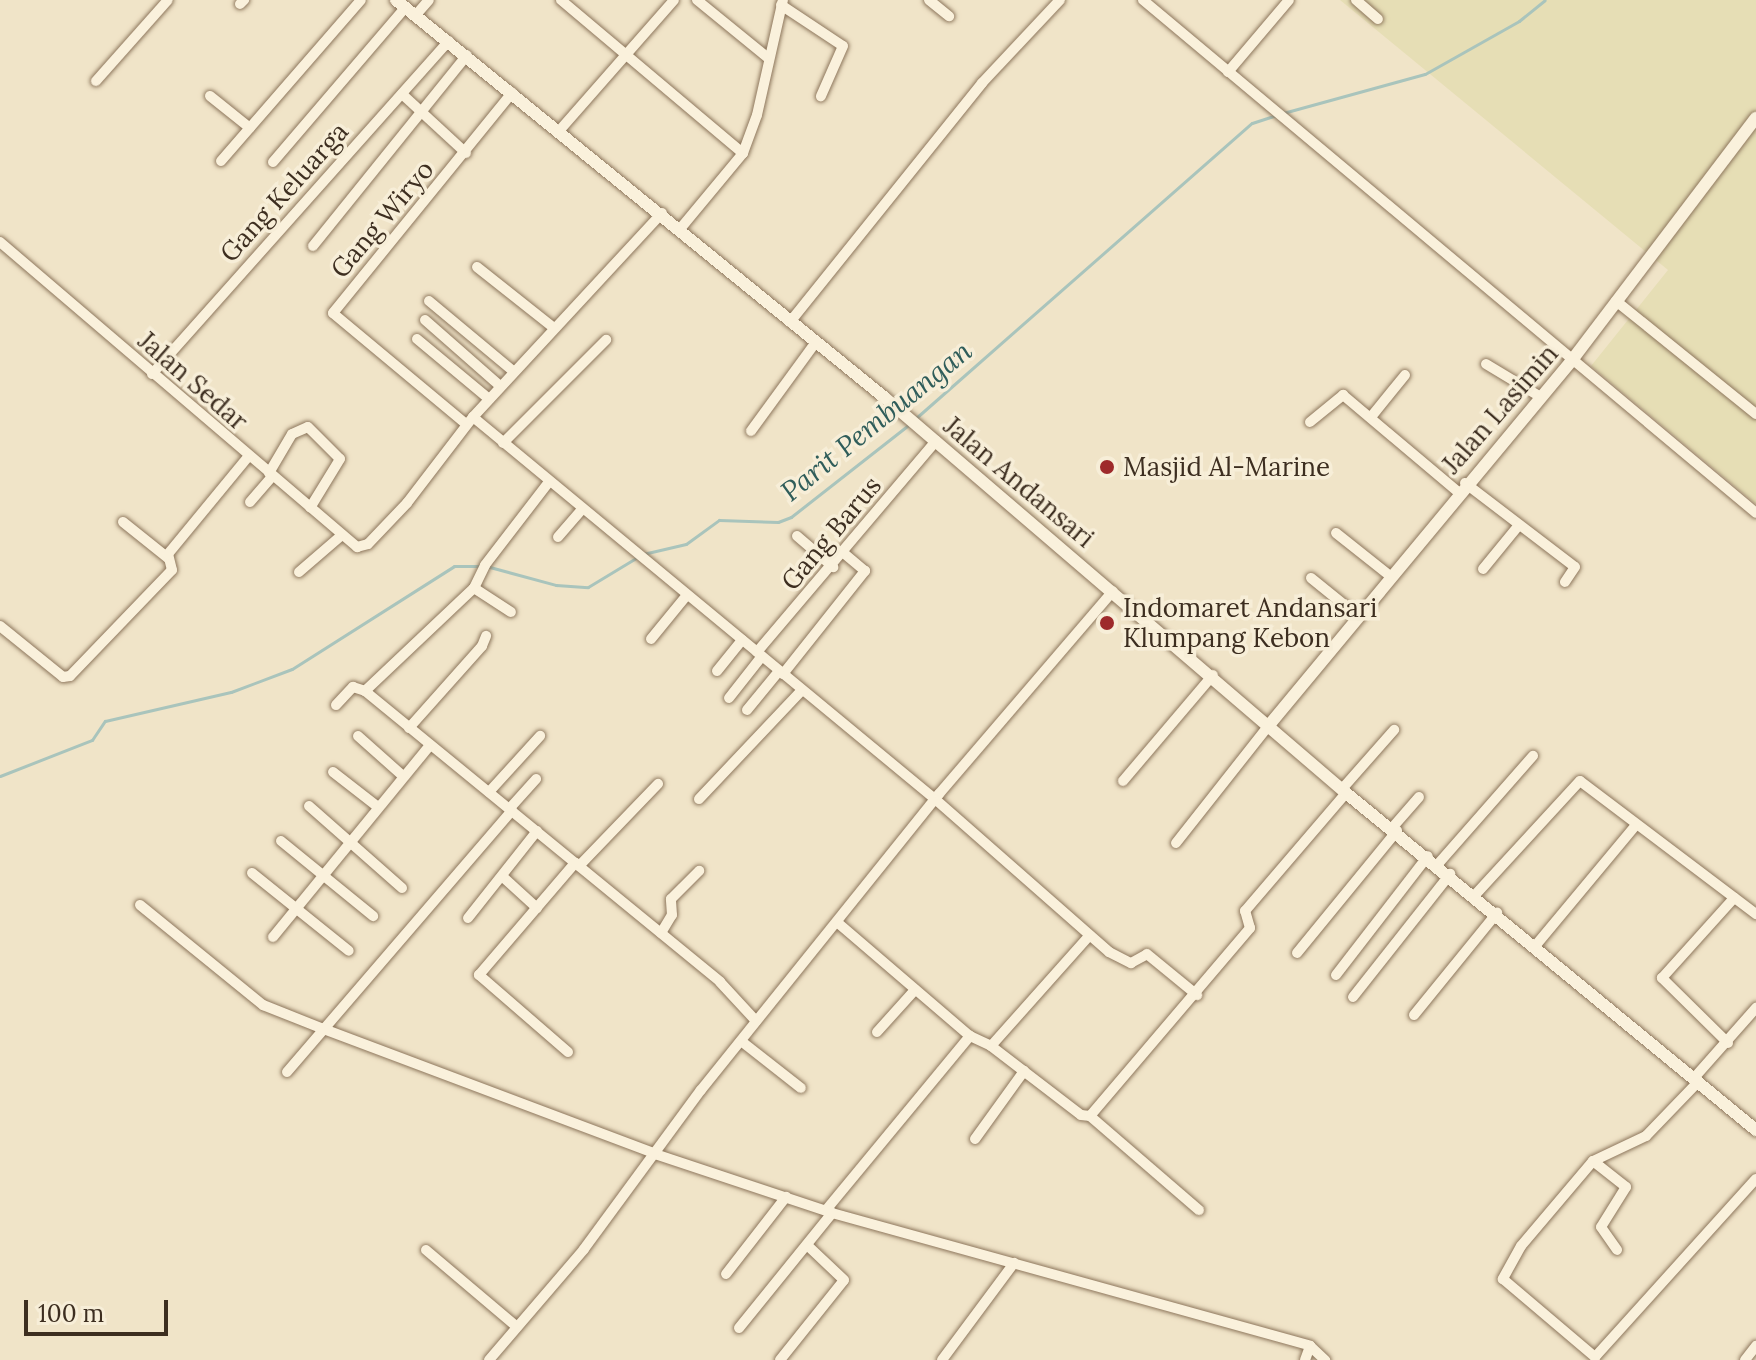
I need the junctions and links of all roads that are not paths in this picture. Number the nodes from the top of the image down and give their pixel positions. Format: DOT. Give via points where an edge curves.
graph roads {
  1 [pos="168,0"];
  2 [pos="361,0"];
  3 [pos="429,0"];
  4 [pos="561,0"];
  5 [pos="674,0"];
  6 [pos="697,0"];
  7 [pos="929,0"];
  8 [pos="1060,0"];
  9 [pos="1143,0"];
  10 [pos="1289,0"];
  11 [pos="1356,0"];
  12 [pos="782,2"];
  13 [pos="405,8"];
  14 [pos="949,16"];
  15 [pos="1378,19"];
  16 [pos="449,41"];
  17 [pos="467,55"];
  18 [pos="626,56"];
  19 [pos="768,58"];
  20 [pos="1228,72"];
  21 [pos="96,81"];
  22 [pos="512,93"];
  23 [pos="402,94"];
  24 [pos="210,96"];
  25 [pos="821,96"];
  26 [pos="423,114"];
  27 [pos="1756,118"];
  28 [pos="250,128"];
  29 [pos="559,131"];
  30 [pos="466,153"];
  31 [pos="743,153"];
  32 [pos="221,161"];
  33 [pos="273,162"];
  34 [pos="662,213"];
  35 [pos="680,229"];
  36 [pos="0,242"];
  37 [pos="313,246"];
  38 [pos="477,267"];
  39 [pos="429,301"];
  40 [pos="1616,301"];
  41 [pos="425,320"];
  42 [pos="790,322"];
  43 [pos="554,328"];
  44 [pos="417,339"];
  45 [pos="606,340"];
  46 [pos="816,342"];
  47 [pos="1572,360"];
  48 [pos="1486,364"];
  49 [pos="513,371"];
  50 [pos="152,374"];
  51 [pos="1405,375"];
  52 [pos="500,386"];
  53 [pos="1539,396"];
  54 [pos="489,399"];
  55 [pos="1756,414"];
  56 [pos="1371,417"];
  57 [pos="470,421"];
  58 [pos="1310,422"];
  59 [pos="751,431"];
  60 [pos="936,441"];
  61 [pos="503,443"];
  62 [pos="248,457"];
  63 [pos="271,475"];
  64 [pos="549,482"];
  65 [pos="1462,487"];
  66 [pos="250,502"];
  67 [pos="310,508"];
  68 [pos="582,509"];
  69 [pos="1756,513"];
  70 [pos="123,522"];
  71 [pos="1519,525"];
  72 [pos="1336,533"];
  73 [pos="342,535"];
  74 [pos="797,536"];
  75 [pos="558,537"];
  76 [pos="845,554"];
  77 [pos="168,558"];
  78 [pos="833,567"];
  79 [pos="1483,569"];
  80 [pos="299,572"];
  81 [pos="1390,576"];
  82 [pos="1311,578"];
  83 [pos="477,582"];
  84 [pos="1565,582"];
  85 [pos="1113,591"];
  86 [pos="687,595"];
  87 [pos="511,612"];
  88 [pos="1358,616"];
  89 [pos="2,633"];
  90 [pos="486,636"];
  91 [pos="651,639"];
  92 [pos="742,640"];
  93 [pos="759,654"];
  94 [pos="717,671"];
  95 [pos="781,672"];
  96 [pos="1213,675"];
  97 [pos="802,690"];
  98 [pos="365,691"];
  99 [pos="729,698"];
  100 [pos="336,705"];
  101 [pos="747,710"];
  102 [pos="1270,724"];
  103 [pos="409,728"];
  104 [pos="1394,730"];
  105 [pos="358,736"];
  106 [pos="540,736"];
  107 [pos="430,745"];
  108 [pos="1533,756"];
  109 [pos="333,772"];
  110 [pos="402,775"];
  111 [pos="536,779"];
  112 [pos="1123,781"];
  113 [pos="658,784"];
  114 [pos="1344,791"];
  115 [pos="489,792"];
  116 [pos="1419,797"];
  117 [pos="699,799"];
  118 [pos="935,799"];
  119 [pos="309,806"];
  120 [pos="378,807"];
  121 [pos="511,809"];
  122 [pos="1635,826"];
  123 [pos="1394,830"];
  124 [pos="537,831"];
  125 [pos="281,841"];
  126 [pos="351,841"];
  127 [pos="1176,843"];
  128 [pos="1433,860"];
  129 [pos="577,864"];
  130 [pos="699,871"];
  131 [pos="252,873"];
  132 [pos="1450,874"];
  133 [pos="325,875"];
  134 [pos="503,877"];
  135 [pos="402,888"];
  136 [pos="1475,895"];
  137 [pos="1734,898"];
  138 [pos="140,905"];
  139 [pos="537,908"];
  140 [pos="298,909"];
  141 [pos="1497,913"];
  142 [pos="1756,914"];
  143 [pos="373,916"];
  144 [pos="468,918"];
  145 [pos="838,923"];
  146 [pos="661,933"];
  147 [pos="1089,936"];
  148 [pos="273,937"];
  149 [pos="1536,945"];
  150 [pos="349,951"];
  151 [pos="1297,953"];
  152 [pos="1336,975"];
  153 [pos="915,990"];
  154 [pos="1197,995"];
  155 [pos="1353,997"];
  156 [pos="1756,1008"];
  157 [pos="1414,1015"];
  158 [pos="756,1021"];
  159 [pos="327,1022"];
  160 [pos="877,1032"];
  161 [pos="970,1036"];
  162 [pos="741,1041"];
  163 [pos="1728,1043"];
  164 [pos="991,1046"];
  165 [pos="568,1052"];
  166 [pos="1024,1071"];
  167 [pos="287,1072"];
  168 [pos="1696,1080"];
  169 [pos="801,1088"];
  170 [pos="1090,1116"];
  171 [pos="1756,1130"];
  172 [pos="975,1139"];
  173 [pos="658,1155"];
  174 [pos="1593,1161"];
  175 [pos="1756,1179"];
  176 [pos="786,1197"];
  177 [pos="1199,1210"];
  178 [pos="829,1212"];
  179 [pos="808,1246"];
  180 [pos="426,1250"];
  181 [pos="1617,1250"];
  182 [pos="1014,1263"];
  183 [pos="726,1274"];
  184 [pos="517,1327"];
  185 [pos="739,1328"];
  186 [pos="1310,1346"];
  187 [pos="1756,1346"];
  188 [pos="489,1360"];
  189 [pos="780,1360"];
  190 [pos="942,1360"];
  191 [pos="1305,1360"];
  192 [pos="1325,1360"];
  193 [pos="1745,1360"];
  1 -- 21 [label="street"];
  2 -- 28 [label="street"];
  3 -- 13 [label="street"];
  4 -- 18 [label="street"];
  5 -- 18 [label="street"];
  6 -- 19 [label="street"];
  7 -- 14 [label="street"];
  8 -- 42 [label="street" via="962,106"];
  9 -- 20 [label="street"];
  10 -- 20 [label="street"];
  11 -- 15 [label="street"];
  12 -- 19 [label="street"];
  12 -- 25 [label="street" via="843,46"];
  13 -- 16 [label="street, Jalan Andansari"];
  13 -- 33 [label="street"];
  16 -- 17 [label="street, Jalan Andansari"];
  16 -- 23 [label="street, Gang Keluarga"];
  17 -- 22 [label="street, Jalan Andansari"];
  17 -- 26 [label="street"];
  18 -- 29 [label="street"];
  18 -- 31 [label="street"];
  19 -- 31 [label="street"];
  20 -- 47 [label="street"];
  22 -- 29 [label="street, Jalan Andansari"];
  22 -- 30 [label="street, Gang Wiryo"];
  23 -- 26 [label="street"];
  23 -- 50 [label="street, Gang Keluarga"];
  24 -- 28 [label="street"];
  26 -- 30 [label="street"];
  26 -- 37 [label="street"];
  27 -- 40 [label="street, Jalan Lasimin"];
  28 -- 32 [label="street"];
  29 -- 34 [label="street, Jalan Andansari"];
  30 -- 57 [label="street, Gang Wiryo" via="333,313"];
  31 -- 35 [label="street"];
  34 -- 35 [label="street, Jalan Andansari"];
  34 -- 43 [label="street"];
  35 -- 42 [label="street, Jalan Andansari"];
  36 -- 50 [label="street, Jalan Sedar"];
  38 -- 43 [label="street"];
  39 -- 49 [label="street"];
  40 -- 47 [label="street, Jalan Lasimin"];
  40 -- 55 [label="street"];
  41 -- 52 [label="street"];
  42 -- 46 [label="street, Jalan Andansari"];
  43 -- 49 [label="street"];
  44 -- 54 [label="street"];
  45 -- 61 [label="street"];
  46 -- 59 [label="street"];
  46 -- 60 [label="street, Jalan Andansari"];
  47 -- 53 [label="street, Jalan Lasimin"];
  47 -- 69 [label="street"];
  48 -- 53 [label="street"];
  49 -- 52 [label="street"];
  50 -- 62 [label="street, Jalan Sedar"];
  51 -- 56 [label="street"];
  52 -- 54 [label="street"];
  53 -- 65 [label="street, Jalan Lasimin"];
  54 -- 57 [label="street"];
  56 -- 58 [label="street" via="1338,395"];
  56 -- 65 [label="street"];
  57 -- 61 [label="street"];
  57 -- 73 [label="street, Jalan Sedar" via="407,503 361,548"];
  60 -- 76 [label="street, Gang Barus"];
  60 -- 85 [label="street, Jalan Andansari"];
  61 -- 64 [label="street"];
  62 -- 63 [label="street, Jalan Sedar"];
  62 -- 77 [label="street"];
  63 -- 66 [label="street"];
  63 -- 67 [label="street, Jalan Sedar"];
  63 -- 67 [label="street" via="292,434 305,425 340,459"];
  64 -- 68 [label="street"];
  64 -- 83 [label="street"];
  65 -- 71 [label="street"];
  65 -- 81 [label="street, Jalan Lasimin"];
  67 -- 73 [label="street, Jalan Sedar"];
  68 -- 75 [label="street"];
  68 -- 86 [label="street"];
  70 -- 77 [label="street"];
  71 -- 79 [label="street"];
  71 -- 84 [label="street" via="1575,567"];
  72 -- 81 [label="street"];
  73 -- 80 [label="street"];
  74 -- 78 [label="street"];
  76 -- 78 [label="street, Gang Barus"];
  76 -- 95 [label="street" via="865,571"];
  77 -- 89 [label="street" via="172,570 67,678"];
  78 -- 93 [label="street, Gang Barus"];
  81 -- 88 [label="street, Jalan Lasimin"];
  82 -- 88 [label="street"];
  83 -- 87 [label="street"];
  83 -- 98 [label="street"];
  85 -- 96 [label="street, Jalan Andansari"];
  85 -- 118 [label="street"];
  86 -- 91 [label="street"];
  86 -- 92 [label="street"];
  88 -- 102 [label="street, Jalan Lasimin"];
  90 -- 103 [label="street"];
  92 -- 93 [label="street"];
  92 -- 94 [label="street"];
  93 -- 95 [label="street"];
  93 -- 99 [label="street, Gang Barus"];
  95 -- 97 [label="street"];
  95 -- 101 [label="street"];
  96 -- 102 [label="street, Jalan Andansari"];
  96 -- 112 [label="street"];
  97 -- 117 [label="street"];
  97 -- 118 [label="street"];
  98 -- 100 [label="street" via="353,687"];
  98 -- 103 [label="street"];
  102 -- 114 [label="street, Jalan Andansari"];
  102 -- 127 [label="street"];
  103 -- 107 [label="street"];
  104 -- 114 [label="street"];
  105 -- 110 [label="street"];
  106 -- 115 [label="street"];
  107 -- 110 [label="street"];
  107 -- 115 [label="street"];
  108 -- 128 [label="street"];
  109 -- 120 [label="street"];
  110 -- 120 [label="street"];
  111 -- 121 [label="street"];
  113 -- 129 [label="street"];
  114 -- 123 [label="street, Jalan Andansari"];
  114 -- 154 [label="street" via="1245,911 1250,928"];
  115 -- 121 [label="street"];
  116 -- 123 [label="street"];
  118 -- 145 [label="street"];
  118 -- 147 [label="street"];
  119 -- 126 [label="street"];
  120 -- 126 [label="street"];
  121 -- 124 [label="street"];
  121 -- 159 [label="street"];
  122 -- 136 [label="street" via="1588,785 1573,784"];
  122 -- 137 [label="street"];
  122 -- 149 [label="street"];
  123 -- 128 [label="street, Jalan Andansari"];
  123 -- 151 [label="street"];
  124 -- 129 [label="street"];
  124 -- 134 [label="street"];
  125 -- 133 [label="street"];
  126 -- 133 [label="street"];
  126 -- 135 [label="street"];
  128 -- 132 [label="street, Jalan Andansari"];
  128 -- 152 [label="street"];
  129 -- 139 [label="street"];
  129 -- 146 [label="street"];
  130 -- 146 [label="street" via="671,899 672,915"];
  131 -- 140 [label="street"];
  132 -- 136 [label="street, Jalan Andansari"];
  132 -- 155 [label="street"];
  133 -- 140 [label="street"];
  133 -- 143 [label="street"];
  134 -- 139 [label="street"];
  134 -- 144 [label="street"];
  136 -- 141 [label="street, Jalan Andansari"];
  137 -- 142 [label="street"];
  137 -- 163 [label="street" via="1662,978"];
  138 -- 159 [label="street" via="263,1005"];
  139 -- 165 [label="street" via="479,975"];
  140 -- 148 [label="street"];
  140 -- 150 [label="street"];
  141 -- 149 [label="street, Jalan Andansari"];
  141 -- 157 [label="street"];
  145 -- 153 [label="street"];
  145 -- 158 [label="street"];
  146 -- 158 [label="street" via="744,1004"];
  147 -- 154 [label="street" via="1131,963 1147,954"];
  147 -- 164 [label="street"];
  149 -- 168 [label="street, Jalan Andansari"];
  153 -- 160 [label="street"];
  153 -- 161 [label="street"];
  154 -- 170 [label="street"];
  156 -- 163 [label="street"];
  158 -- 162 [label="street"];
  159 -- 167 [label="street"];
  159 -- 173 [label="street"];
  161 -- 164 [label="street"];
  161 -- 178 [label="street"];
  162 -- 169 [label="street"];
  162 -- 173 [label="street"];
  163 -- 168 [label="street"];
  164 -- 166 [label="street"];
  166 -- 170 [label="street" via="1081,1115"];
  166 -- 172 [label="street"];
  168 -- 171 [label="street, Jalan Andansari"];
  168 -- 174 [label="street" via="1646,1136"];
  170 -- 177 [label="street"];
  173 -- 176 [label="street"];
  173 -- 184 [label="street"];
  174 -- 175 [label="street" via="1501,1273 1542,1317 1595,1357"];
  174 -- 181 [label="street" via="1626,1187 1601,1227"];
  176 -- 178 [label="street"];
  176 -- 183 [label="street"];
  178 -- 179 [label="street"];
  178 -- 182 [label="street"];
  179 -- 185 [label="street"];
  179 -- 189 [label="street" via="844,1280"];
  180 -- 184 [label="street"];
  182 -- 186 [label="street"];
  182 -- 190 [label="street"];
  184 -- 188 [label="street"];
  186 -- 191 [label="street"];
  186 -- 192 [label="street"];
  187 -- 193 [label="street"];
}
